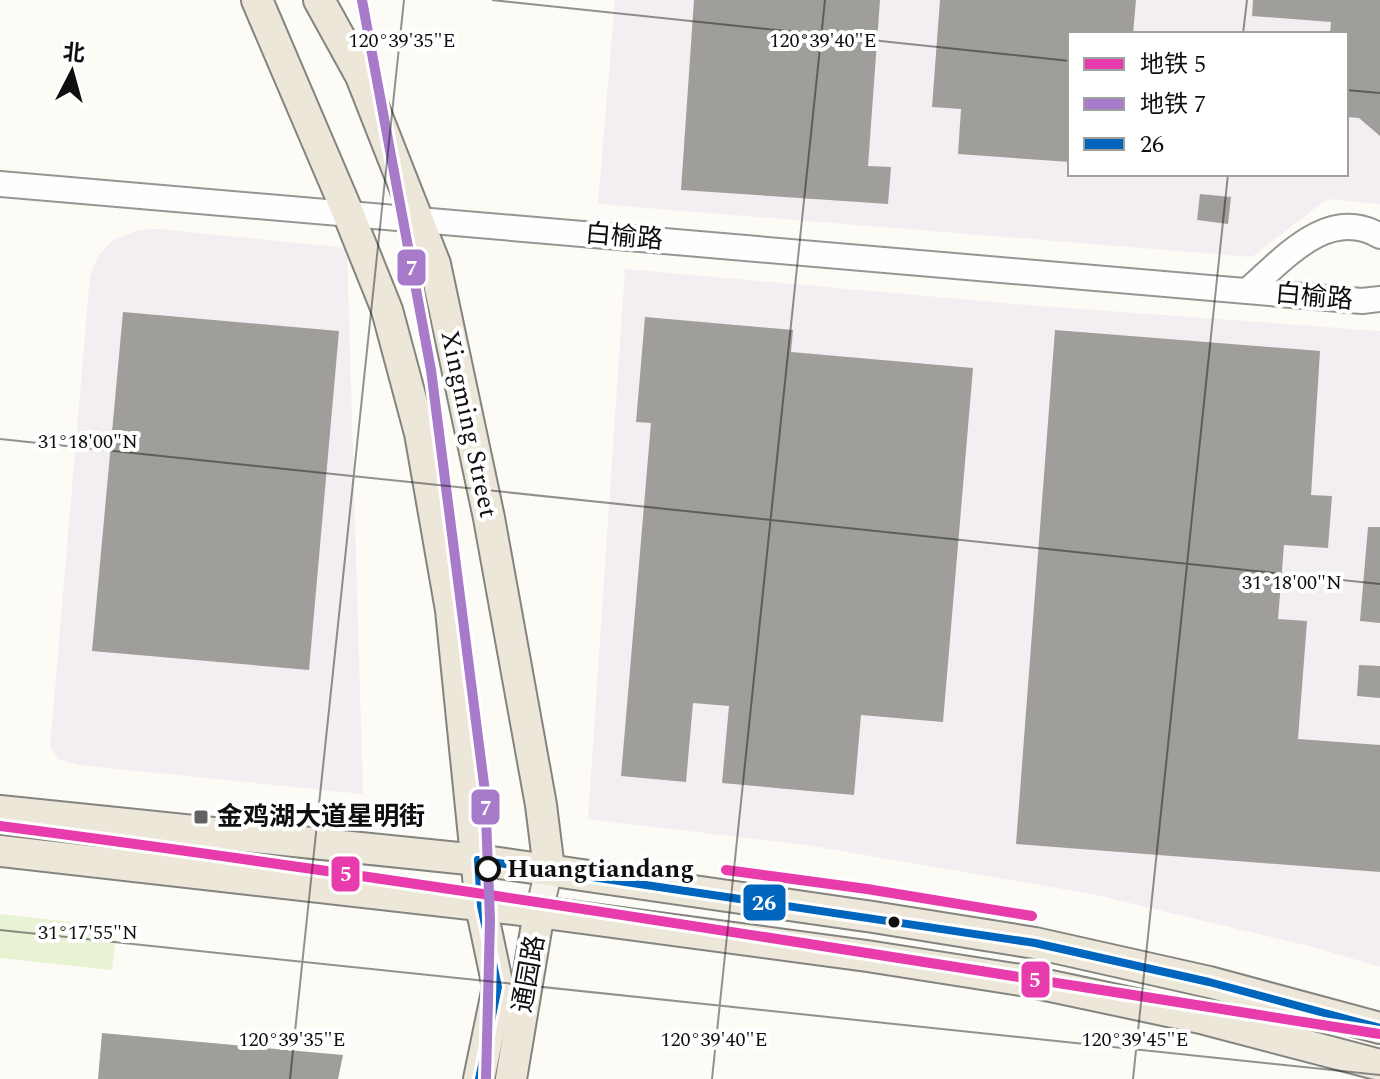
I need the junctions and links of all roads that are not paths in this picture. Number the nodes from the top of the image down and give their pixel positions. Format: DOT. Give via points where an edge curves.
graph roads {
  1 [pos="257,0"];
  2 [pos="319,0"];
  3 [pos="0,184"];
  4 [pos="348,213"];
  5 [pos="417,219"];
  6 [pos="1380,236"];
  7 [pos="1247,291"];
  8 [pos="1380,299"];
  9 [pos="0,811"];
  10 [pos="0,851"];
  11 [pos="478,860"];
  12 [pos="549,869"];
  13 [pos="481,906"];
  14 [pos="539,912"];
  15 [pos="1380,1028"];
  16 [pos="1380,1065"];
  17 [pos="479,1079"];
  18 [pos="511,1079"];
  1 -- 4 [label="main road, Xingming Street"];
  2 -- 5 [label="main road, Xingming Street" via="361,76"];
  3 -- 4 [label="street, 白榆路"];
  4 -- 5 [label="street, 白榆路"];
  4 -- 11 [label="main road, Xingming Street" via="387,310 420,433 451,610"];
  5 -- 7 [label="street, 白榆路"];
  5 -- 12 [label="main road, Xingming Street" via="435,264 489,518"];
  6 -- 7 [label="street, 白榆路" via="1364,230 1324,230"];
  7 -- 8 [label="street, 白榆路"];
  9 -- 11 [label="main road"];
  10 -- 13 [label="main road"];
  11 -- 12 [label="main road"];
  11 -- 13 [label="main road, 通园路"];
  12 -- 14 [label="main road, 通园路"];
  12 -- 15 [label="main road" via="1035,943"];
  13 -- 14 [label="main road"];
  13 -- 17 [label="main road, 通园路" via="498,987"];
  14 -- 16 [label="main road" via="1027,981 1201,1018"];
  14 -- 18 [label="main road, 通园路"];
}
